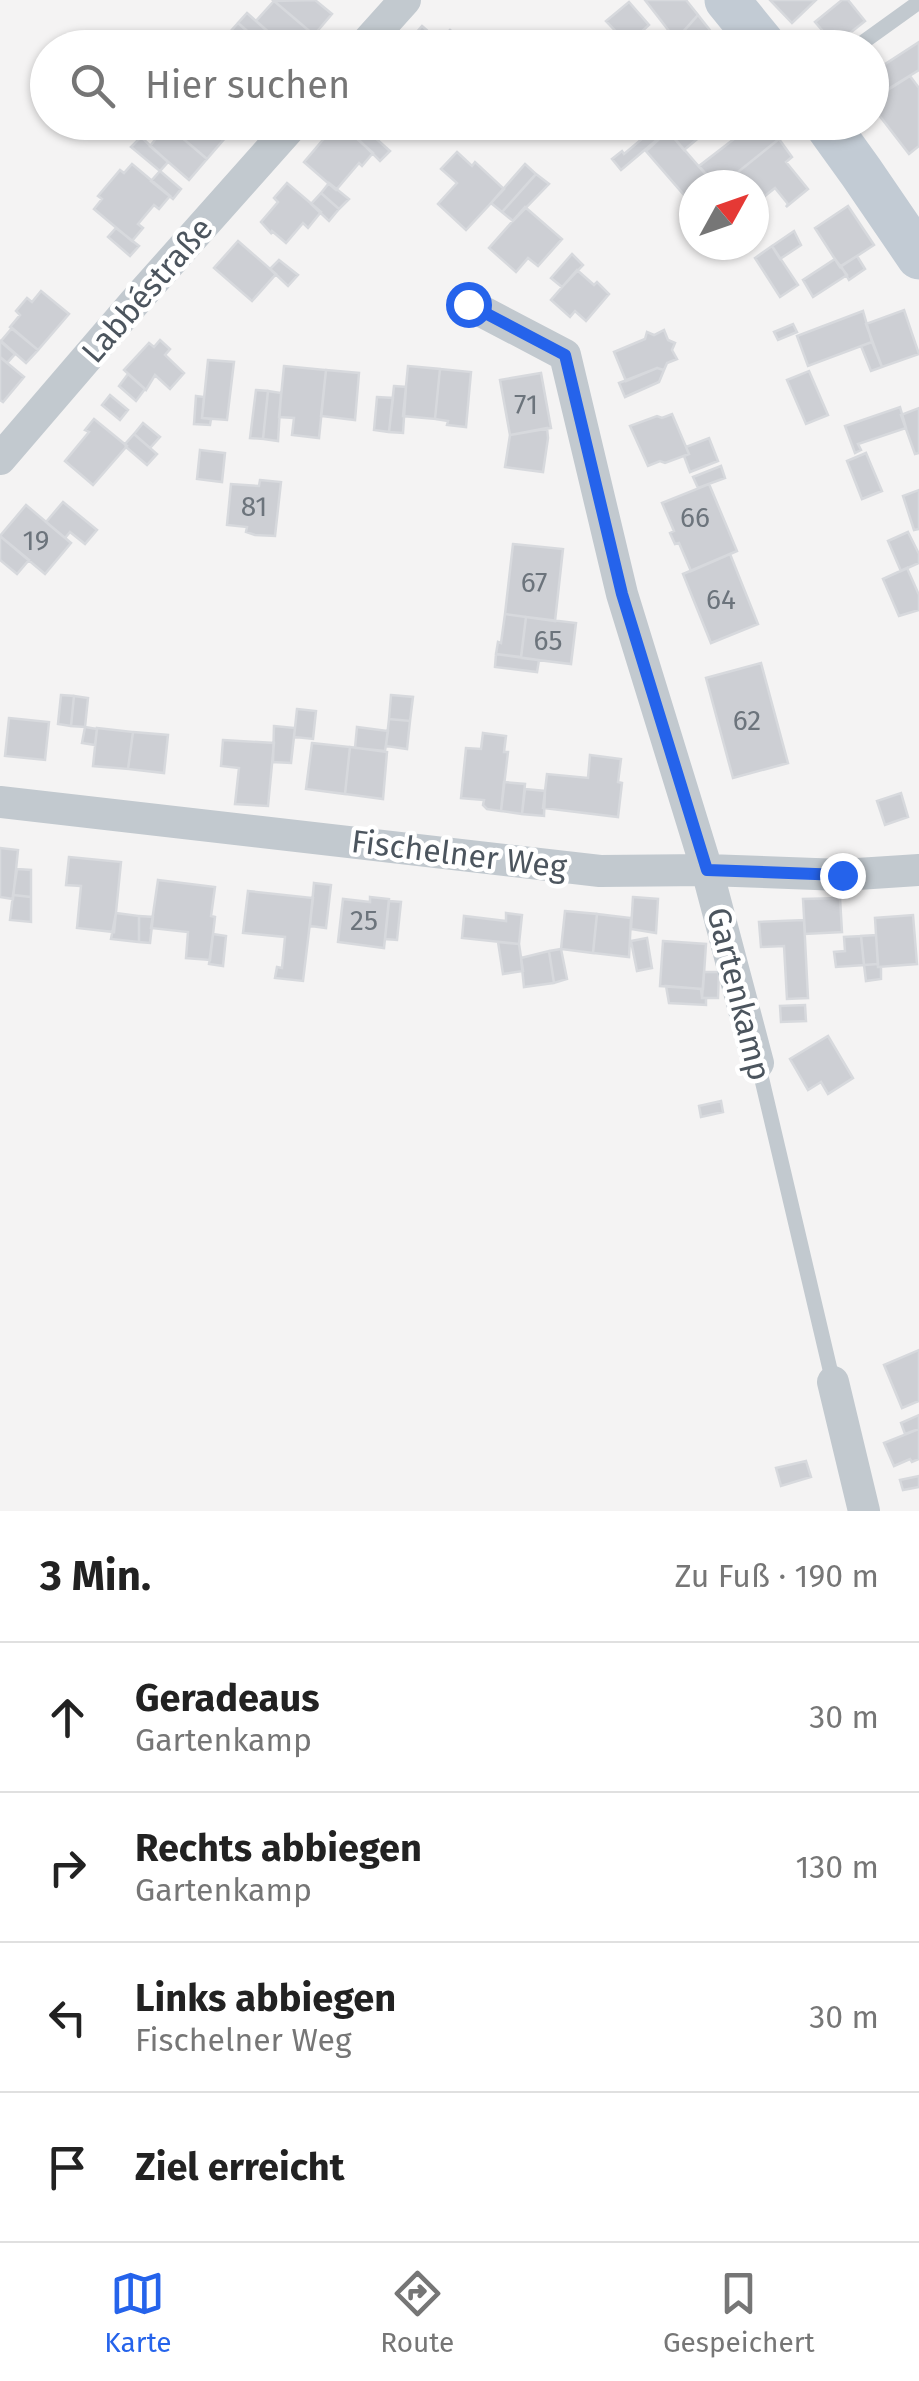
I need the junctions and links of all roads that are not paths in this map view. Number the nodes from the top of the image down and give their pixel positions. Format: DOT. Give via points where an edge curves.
graph roads {
  1 [pos="404,0"];
  2 [pos="727,0"];
  3 [pos="919,2"];
  4 [pos="378,30"];
  5 [pos="751,30"];
  6 [pos="880,30"];
  7 [pos="279,140"];
  8 [pos="838,140"];
  9 [pos="919,257"];
  10 [pos="468,304"];
  11 [pos="0,458"];
  12 [pos="0,802"];
  13 [pos="707,870"];
  14 [pos="919,870"];
  15 [pos="758,1063"];
  16 [pos="834,1382"];
  17 [pos="864,1511"];
  1 -- 4 [label="street"];
  2 -- 5 [label="main road"];
  3 -- 6 [label="lane"];
  7 -- 11 [label="street, Labbéstraße"];
  8 -- 9 [label="main road"];
  10 -- 13 [label="street, Gartenkamp" via="565,355 622,594"];
  12 -- 13 [label="street, Fischelner Weg" via="600,870"];
  13 -- 14 [label="street, Fischelner Weg"];
  13 -- 15 [label="street, Gartenkamp"];
  15 -- 16 [label="lane, Gartenkamp"];
  16 -- 17 [label="street, Gartenkamp"];
}
